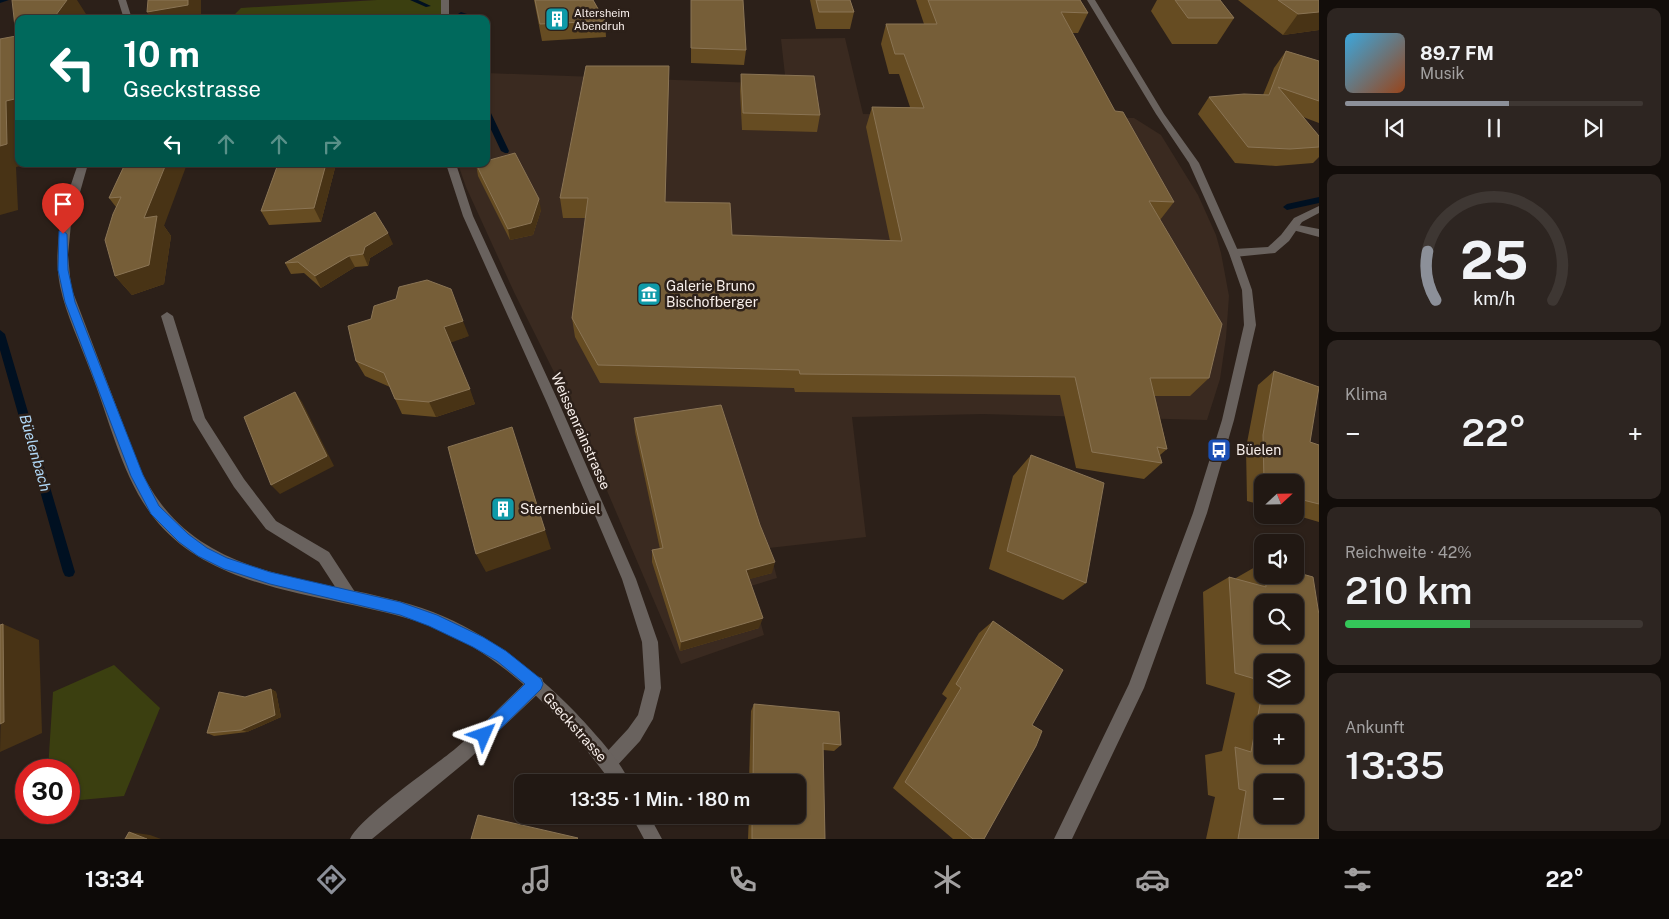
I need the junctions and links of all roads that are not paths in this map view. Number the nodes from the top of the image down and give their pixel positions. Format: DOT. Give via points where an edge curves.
graph roads {
  1 [pos="122,0"];
  2 [pos="445,0"];
  3 [pos="1091,0"];
  4 [pos="127,15"];
  5 [pos="445,15"];
  6 [pos="82,167"];
  7 [pos="452,167"];
  8 [pos="1319,210"];
  9 [pos="1293,228"];
  10 [pos="1319,233"];
  11 [pos="1234,253"];
  12 [pos="167,316"];
  13 [pos="350,597"];
  14 [pos="536,684"];
  15 [pos="608,763"];
  16 [pos="616,774"];
  17 [pos="645,824"];
  18 [pos="359,839"];
  19 [pos="653,839"];
  20 [pos="1064,839"];
  1 -- 4 [label="street"];
  2 -- 5 [label="street"];
  3 -- 11 [label="street" via="1160,114 1194,163"];
  6 -- 13 [label="street, Gseckstrasse" via="64,226 64,279 137,476 151,503 184,538 224,563 255,574"];
  7 -- 15 [label="street, Weissenrainstrasse" via="468,216 553,403 625,570 648,633 653,666 650,706 634,735"];
  8 -- 9 [label="street" via="1298,220"];
  9 -- 10 [label="street"];
  9 -- 11 [label="street" via="1271,250"];
  11 -- 20 [label="street" via="1247,290 1250,324 1228,420 1200,513 1136,688"];
  12 -- 13 [label="street" via="199,420 239,483 271,524 324,557"];
  13 -- 14 [label="street, Gseckstrasse" via="400,608 432,620 502,656"];
  14 -- 15 [label="street, Gseckstrasse"];
  14 -- 18 [label="street" via="469,748"];
  15 -- 16 [label="street, Gseckstrasse"];
  17 -- 19 [label="street"];
}
